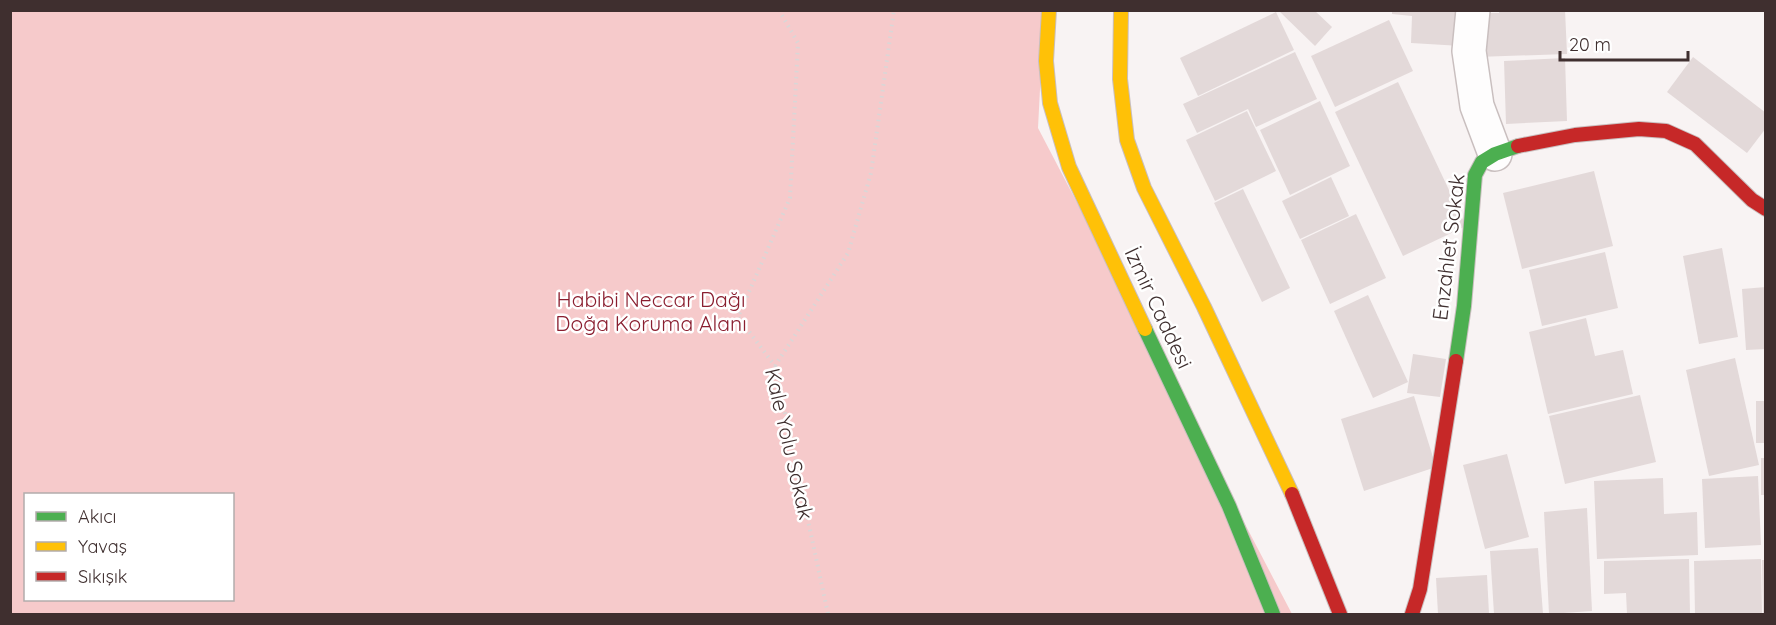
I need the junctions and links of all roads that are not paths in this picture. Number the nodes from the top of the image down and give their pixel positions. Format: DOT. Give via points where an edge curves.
graph roads {
  1 [pos="1049,10"];
  2 [pos="1121,10"];
  3 [pos="1473,10"];
  4 [pos="1495,154"];
  5 [pos="1766,209"];
  6 [pos="1273,615"];
  7 [pos="1340,615"];
  8 [pos="1412,615"];
  1 -- 6 [label="street, İzmir Caddesi" via="1046,62 1050,103 1069,167 1229,506"];
  2 -- 7 [label="street, İzmir Caddesi" via="1120,79 1126,140 1144,188 1299,510"];
  3 -- 4 [label="street" via="1468,51 1477,106"];
  4 -- 5 [label="street, Enzahlet Sokak" via="1575,135 1639,129 1666,131 1695,144"];
  4 -- 8 [label="street, Enzahlet Sokak" via="1482,162 1474,175 1464,306 1453,386 1420,589"];
}
